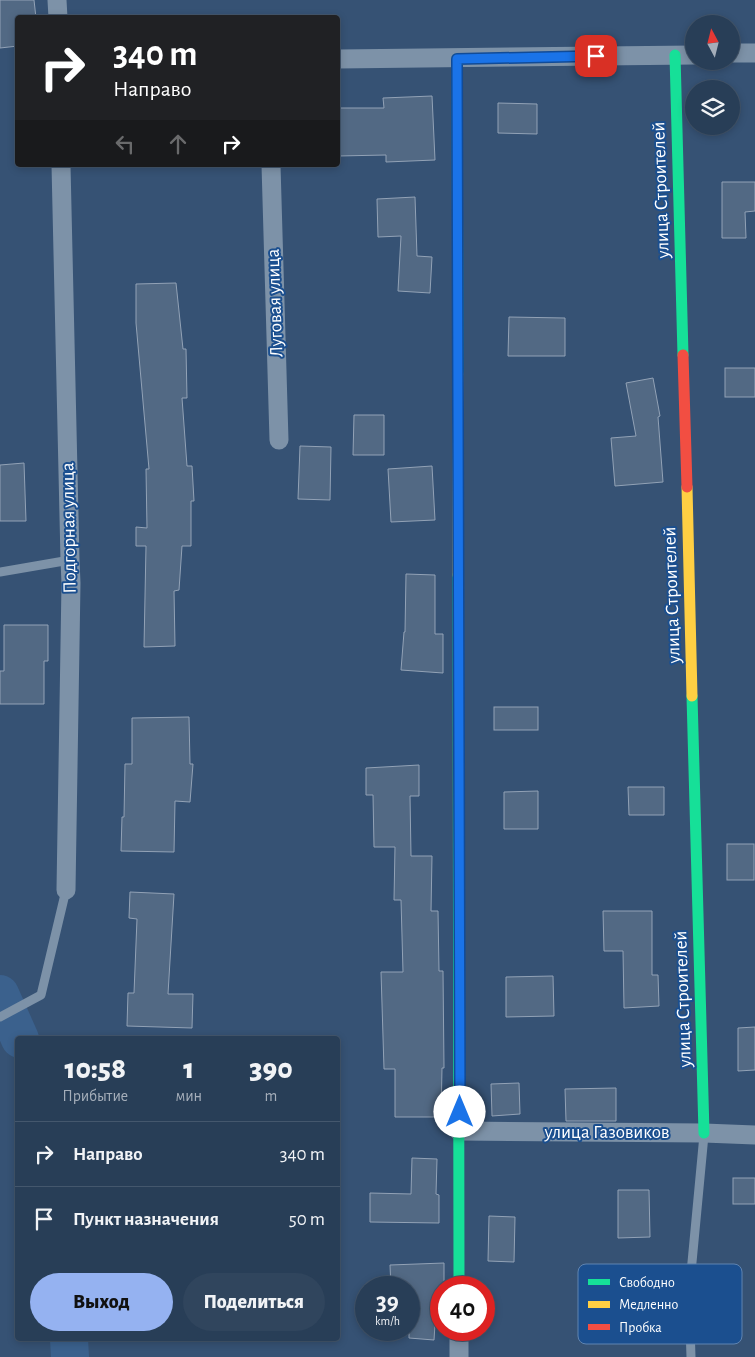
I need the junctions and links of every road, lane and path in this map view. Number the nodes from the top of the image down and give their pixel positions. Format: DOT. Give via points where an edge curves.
graph roads {
  1 [pos="57,0"];
  2 [pos="58,15"];
  3 [pos="740,53"];
  4 [pos="755,53"];
  5 [pos="684,55"];
  6 [pos="457,59"];
  7 [pos="340,60"];
  8 [pos="61,167"];
  9 [pos="271,167"];
  10 [pos="279,440"];
  11 [pos="70,560"];
  12 [pos="0,572"];
  13 [pos="66,890"];
  14 [pos="0,1017"];
  15 [pos="460,1131"];
  16 [pos="704,1133"];
  17 [pos="755,1135"];
  18 [pos="692,1264"];
  19 [pos="460,1276"];
  20 [pos="460,1341"];
  21 [pos="691,1344"];
  22 [pos="460,1357"];
  23 [pos="691,1357"];
  1 -- 2 [label="street"];
  3 -- 4 [label="street"];
  5 -- 6 [label="street"];
  5 -- 16 [label="street, улица Строителей"];
  6 -- 7 [label="street"];
  6 -- 15 [label="street"];
  8 -- 11 [label="street, Подгорная улица"];
  9 -- 10 [label="street, Луговая улица"];
  11 -- 12 [label="lane"];
  11 -- 13 [label="street, Подгорная улица"];
  13 -- 14 [label="lane" via="41,995"];
  15 -- 16 [label="street, улица Газовиков"];
  15 -- 19 [label="street"];
  16 -- 17 [label="street, улица Газовиков"];
  16 -- 18 [label="lane"];
  20 -- 22 [label="street"];
  21 -- 23 [label="lane"];
}
